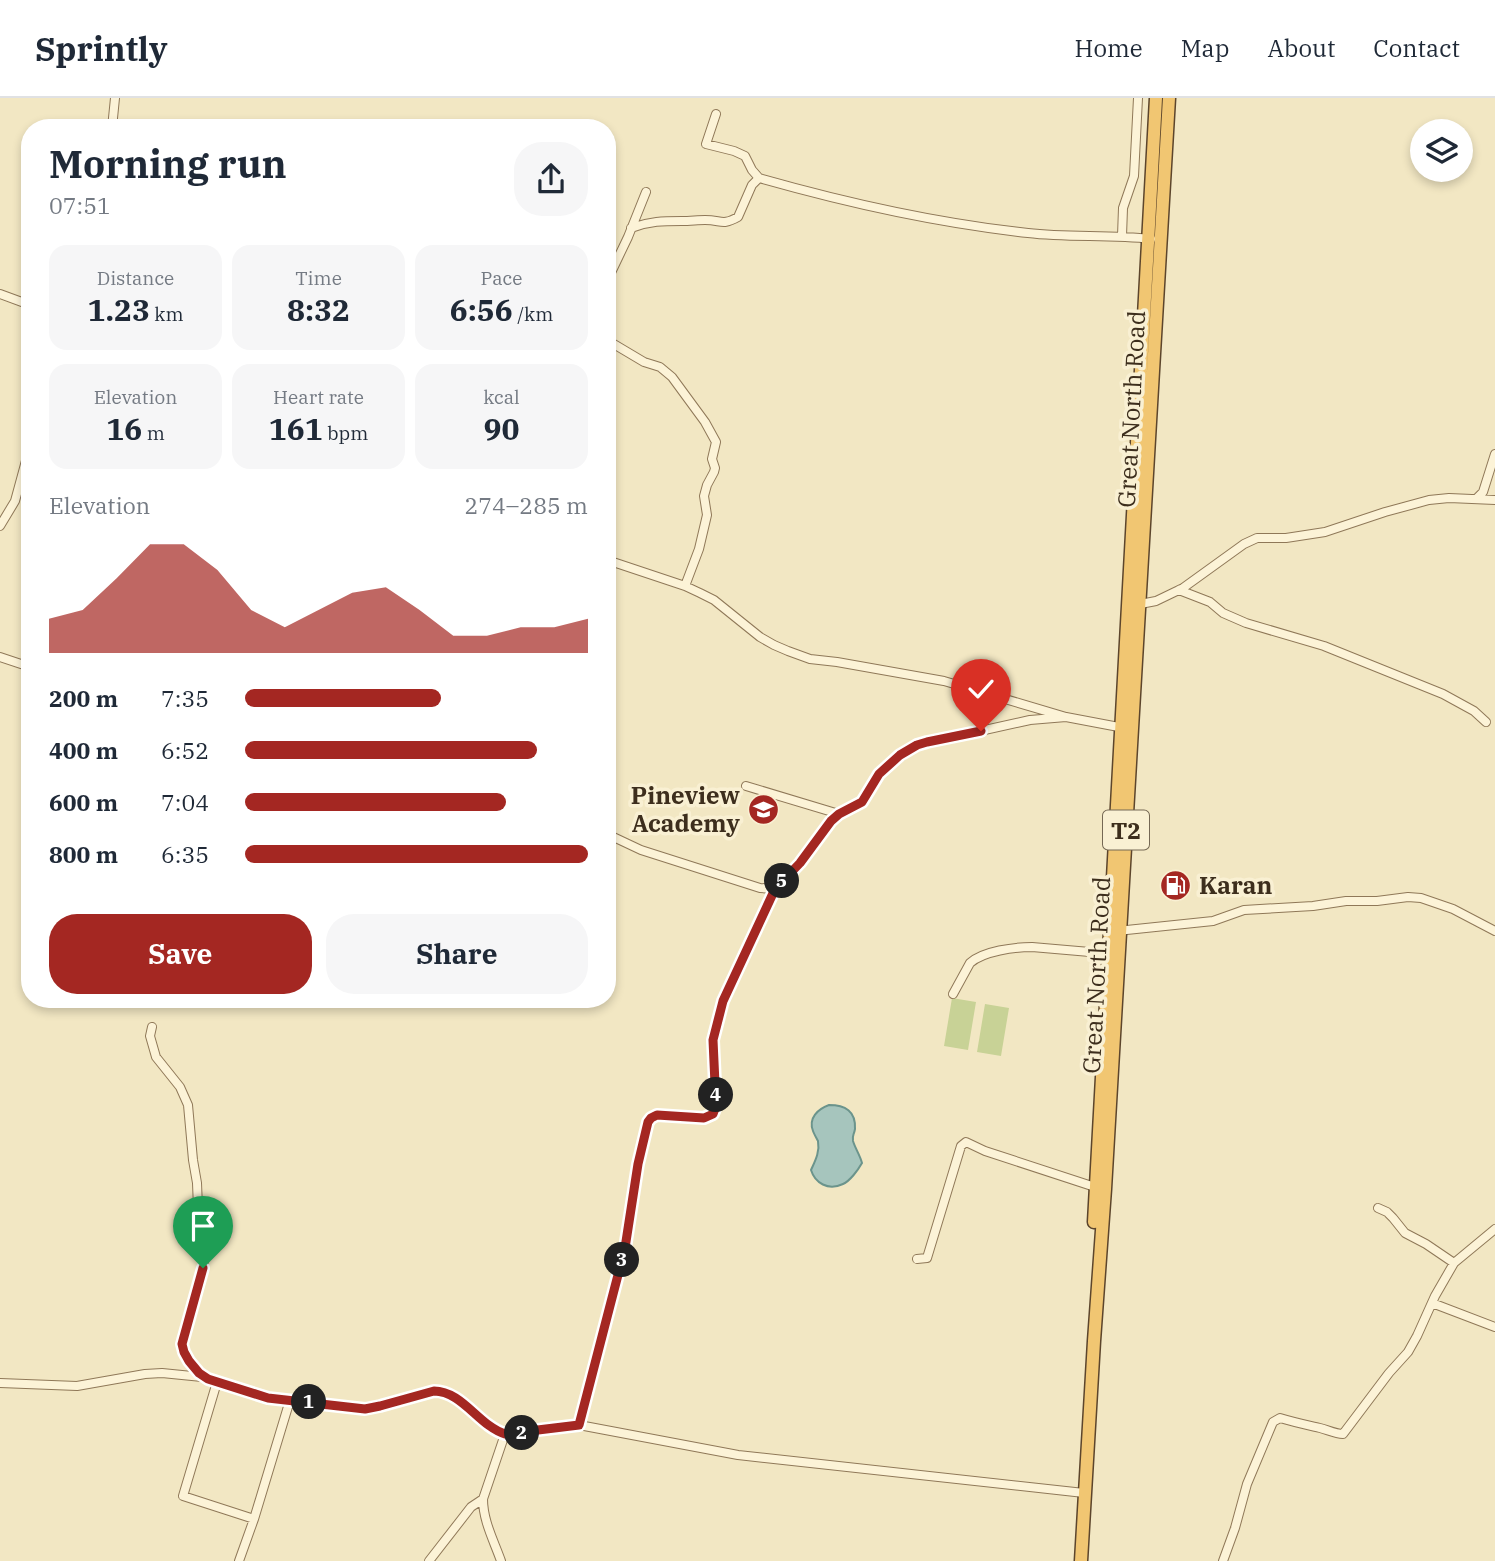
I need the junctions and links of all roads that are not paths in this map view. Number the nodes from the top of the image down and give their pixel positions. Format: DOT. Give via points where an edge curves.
graph roads {
  1 [pos="115,98"];
  2 [pos="1138,98"];
  3 [pos="1156,98"];
  4 [pos="1169,98"];
  5 [pos="716,114"];
  6 [pos="113,119"];
  7 [pos="759,178"];
  8 [pos="646,192"];
  9 [pos="631,228"];
  10 [pos="1122,236"];
  11 [pos="1155,240"];
  12 [pos="616,261"];
  13 [pos="0,294"];
  14 [pos="21,302"];
  15 [pos="616,345"];
  16 [pos="1495,454"];
  17 [pos="21,478"];
  18 [pos="1476,499"];
  19 [pos="1495,500"];
  20 [pos="0,526"];
  21 [pos="616,563"];
  22 [pos="684,586"];
  23 [pos="1179,590"];
  24 [pos="1134,606"];
  25 [pos="0,657"];
  26 [pos="21,664"];
  27 [pos="1066,717"];
  28 [pos="1486,722"];
  29 [pos="1127,729"];
  30 [pos="746,786"];
  31 [pos="839,814"];
  32 [pos="616,838"];
  33 [pos="775,889"];
  34 [pos="1115,930"];
  35 [pos="1495,931"];
  36 [pos="1114,954"];
  37 [pos="953,994"];
  38 [pos="152,1027"];
  39 [pos="1101,1188"];
  40 [pos="1378,1208"];
  41 [pos="1495,1229"];
  42 [pos="917,1259"];
  43 [pos="1454,1263"];
  44 [pos="1432,1303"];
  45 [pos="1495,1327"];
  46 [pos="213,1381"];
  47 [pos="0,1383"];
  48 [pos="290,1400"];
  49 [pos="579,1425"];
  50 [pos="505,1434"];
  51 [pos="1082,1492"];
  52 [pos="484,1499"];
  53 [pos="254,1519"];
  54 [pos="239,1561"];
  55 [pos="429,1561"];
  56 [pos="501,1561"];
  57 [pos="1075,1561"];
  58 [pos="1081,1561"];
  59 [pos="1223,1561"];
  1 -- 6 [label="street"];
  2 -- 10 [label="street" via="1133,176 1123,208"];
  3 -- 11 [label="highway, Great North Road / T2"];
  4 -- 11 [label="highway, Great North Road / T2"];
  5 -- 7 [label="street" via="706,145 746,156"];
  7 -- 9 [label="street" via="738,218 726,223 664,220"];
  7 -- 10 [label="street" via="972,226 1031,234"];
  8 -- 9 [label="street"];
  9 -- 12 [label="street"];
  10 -- 11 [label="street"];
  11 -- 24 [label="highway, Great North Road / T2"];
  13 -- 14 [label="street"];
  15 -- 22 [label="street" via="673,377 716,442 714,472 704,496 707,515"];
  16 -- 18 [label="street" via="1483,492"];
  17 -- 20 [label="street"];
  18 -- 19 [label="street"];
  18 -- 23 [label="street" via="1429,499 1325,533 1257,538"];
  21 -- 22 [label="street"];
  22 -- 27 [label="street" via="714,600 760,637 788,652 944,681"];
  23 -- 24 [label="street"];
  23 -- 28 [label="street" via="1246,623 1324,646 1443,694"];
  24 -- 29 [label="highway, Great North Road / T2"];
  25 -- 26 [label="street"];
  27 -- 29 [label="street"];
  27 -- 31 [label="street" via="1030,720 917,745 879,774 862,802"];
  29 -- 34 [label="highway, Great North Road / T2"];
  30 -- 31 [label="street"];
  31 -- 33 [label="street"];
  32 -- 33 [label="street" via="760,888"];
  33 -- 49 [label="street" via="723,1001 713,1040 713,1114 704,1118 657,1115 648,1122 625,1248"];
  34 -- 35 [label="street" via="1213,921 1244,910 1408,897 1453,909"];
  34 -- 36 [label="highway, Great North Road / T2"];
  36 -- 37 [label="street" via="1032,947 986,954 970,963"];
  36 -- 39 [label="highway, Great North Road / T2"];
  38 -- 46 [label="street" via="156,1056 188,1105 197,1183 204,1261 182,1344 199,1373"];
  39 -- 42 [label="street" via="966,1142 961,1146 928,1258"];
  39 -- 51 [label="highway, Great North Road / T2"];
  40 -- 43 [label="street" via="1405,1233"];
  41 -- 43 [label="street"];
  43 -- 44 [label="street"];
  44 -- 45 [label="street"];
  44 -- 59 [label="street" via="1408,1352 1343,1434 1280,1418 1273,1422"];
  46 -- 47 [label="street" via="162,1373 77,1386"];
  46 -- 48 [label="street"];
  46 -- 53 [label="street" via="183,1496"];
  48 -- 50 [label="street" via="365,1409 442,1391"];
  48 -- 53 [label="street"];
  49 -- 50 [label="street"];
  49 -- 51 [label="street" via="738,1455"];
  50 -- 52 [label="street"];
  51 -- 57 [label="highway, Great North Road / T2"];
  51 -- 58 [label="highway, Great North Road / T2"];
  52 -- 55 [label="street" via="471,1507"];
  52 -- 56 [label="street" via="484,1518"];
  53 -- 54 [label="street"];
}
